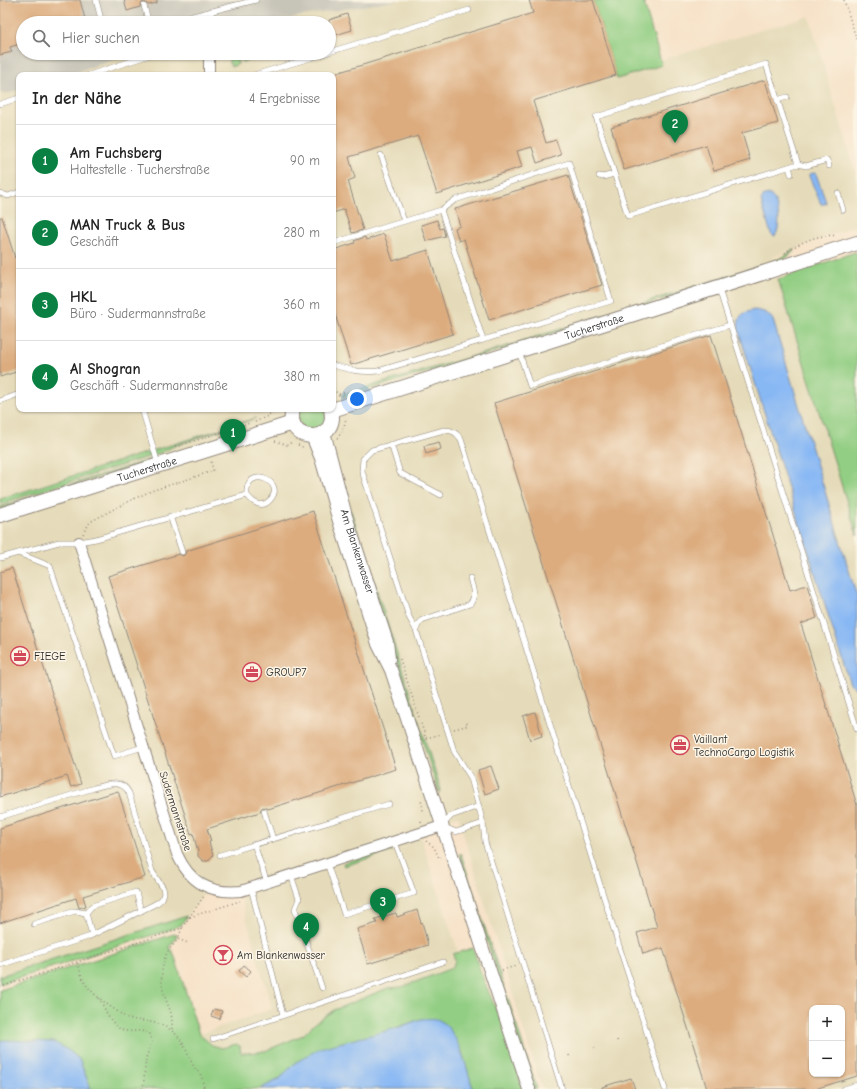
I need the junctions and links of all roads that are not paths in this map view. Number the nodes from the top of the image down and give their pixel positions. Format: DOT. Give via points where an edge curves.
graph roads {
  1 [pos="96,0"];
  2 [pos="256,0"];
  3 [pos="144,6"];
  4 [pos="469,10"];
  5 [pos="211,11"];
  6 [pos="100,16"];
  7 [pos="147,16"];
  8 [pos="192,16"];
  9 [pos="211,16"];
  10 [pos="336,51"];
  11 [pos="135,60"];
  12 [pos="209,60"];
  13 [pos="304,60"];
  14 [pos="98,72"];
  15 [pos="209,72"];
  16 [pos="264,72"];
  17 [pos="787,97"];
  18 [pos="16,99"];
  19 [pos="777,100"];
  20 [pos="0,104"];
  21 [pos="381,155"];
  22 [pos="798,164"];
  23 [pos="829,166"];
  24 [pos="789,167"];
  25 [pos="614,174"];
  26 [pos="791,174"];
  27 [pos="599,176"];
  28 [pos="0,193"];
  29 [pos="16,193"];
  30 [pos="838,193"];
  31 [pos="441,210"];
  32 [pos="843,210"];
  33 [pos="404,221"];
  34 [pos="336,242"];
  35 [pos="857,243"];
  36 [pos="719,288"];
  37 [pos="730,325"];
  38 [pos="484,340"];
  39 [pos="518,350"];
  40 [pos="336,365"];
  41 [pos="16,395"];
  42 [pos="0,401"];
  43 [pos="336,408"];
  44 [pos="143,412"];
  45 [pos="334,412"];
  46 [pos="293,416"];
  47 [pos="323,437"];
  48 [pos="391,444"];
  49 [pos="158,465"];
  50 [pos="247,495"];
  51 [pos="441,495"];
  52 [pos="0,515"];
  53 [pos="170,516"];
  54 [pos="79,542"];
  55 [pos="182,552"];
  56 [pos="18,553"];
  57 [pos="0,558"];
  58 [pos="470,578"];
  59 [pos="416,630"];
  60 [pos="857,729"];
  61 [pos="143,747"];
  62 [pos="388,804"];
  63 [pos="479,806"];
  64 [pos="264,811"];
  65 [pos="0,817"];
  66 [pos="483,823"];
  67 [pos="442,826"];
  68 [pos="273,839"];
  69 [pos="395,842"];
  70 [pos="254,844"];
  71 [pos="220,855"];
  72 [pos="327,864"];
  73 [pos="291,875"];
  74 [pos="267,883"];
  75 [pos="251,888"];
  76 [pos="141,911"];
  77 [pos="86,913"];
  78 [pos="34,924"];
  79 [pos="92,935"];
  80 [pos="443,962"];
  81 [pos="0,965"];
  82 [pos="322,988"];
  83 [pos="284,1015"];
  84 [pos="213,1039"];
  85 [pos="857,1085"];
  86 [pos="529,1089"];
  87 [pos="562,1089"];
  88 [pos="665,1089"];
  89 [pos="844,1089"];
  1 -- 6 [label="lane"];
  2 -- 5 [label="lane"];
  3 -- 7 [label="lane"];
  4 -- 10 [label="lane"];
  5 -- 8 [label="lane"];
  5 -- 9 [label="lane"];
  11 -- 14 [label="lane"];
  12 -- 15 [label="street"];
  13 -- 16 [label="lane"];
  17 -- 19 [label="lane"];
  18 -- 20 [label="lane"];
  19 -- 22 [label="lane"];
  19 -- 25 [label="lane" via="766,64 596,117"];
  21 -- 33 [label="lane"];
  22 -- 23 [label="lane" via="806,166 827,160"];
  22 -- 24 [label="lane"];
  24 -- 25 [label="lane" via="628,216"];
  24 -- 26 [label="lane"];
  25 -- 27 [label="lane"];
  28 -- 29 [label="lane" via="8,196"];
  30 -- 32 [label="lane"];
  31 -- 33 [label="lane"];
  31 -- 38 [label="lane"];
  31 -- 38 [label="lane" via="455,200 569,163 611,301"];
  33 -- 34 [label="lane"];
  35 -- 36 [label="main road, Tucherstraße"];
  36 -- 37 [label="lane"];
  36 -- 39 [label="main road, Tucherstraße"];
  37 -- 39 [label="lane" via="530,386"];
  37 -- 60 [label="lane"];
  38 -- 40 [label="lane" via="372,372 354,371"];
  39 -- 43 [label="main road, Tucherstraße"];
  41 -- 42 [label="lane"];
  44 -- 49 [label="lane"];
  45 -- 47 [label="main road" via="332,423"];
  46 -- 47 [label="main road, Tucherstraße" via="300,433"];
  46 -- 49 [label="main road, Tucherstraße"];
  47 -- 67 [label="street, Am Blankenwasser" via="321,458 339,521 378,644 391,670"];
  48 -- 51 [label="lane" via="400,473"];
  48 -- 59 [label="lane" via="369,452 362,462 362,471 409,617"];
  48 -- 88 [label="lane" via="444,430 457,432 461,438"];
  49 -- 52 [label="main road, Tucherstraße"];
  50 -- 50 [label="lane" via="248,485 258,477 268,479 273,485 274,494 267,503 256,504"];
  50 -- 53 [label="lane"];
  53 -- 54 [label="lane"];
  53 -- 55 [label="lane"];
  54 -- 56 [label="lane" via="59,542"];
  54 -- 61 [label="street, Sudermannstraße"];
  56 -- 57 [label="lane"];
  56 -- 61 [label="lane" via="50,566 114,756"];
  58 -- 59 [label="lane" via="474,595 470,604 422,620"];
  59 -- 63 [label="lane" via="454,750 471,778"];
  61 -- 75 [label="street, Sudermannstraße" via="182,866 198,882 209,888 231,892"];
  62 -- 68 [label="lane"];
  63 -- 66 [label="lane"];
  63 -- 67 [label="lane" via="451,816"];
  64 -- 68 [label="lane"];
  65 -- 76 [label="lane" via="99,786 110,784 127,788 152,871 164,893 157,903"];
  66 -- 67 [label="lane" via="456,832"];
  66 -- 87 [label="lane" via="485,842"];
  67 -- 69 [label="street, Sudermannstraße"];
  67 -- 86 [label="street, Am Blankenwasser"];
  68 -- 70 [label="lane"];
  69 -- 72 [label="street, Sudermannstraße"];
  69 -- 72 [label="lane" via="414,892 344,914"];
  70 -- 71 [label="lane"];
  70 -- 74 [label="lane"];
  72 -- 73 [label="street, Sudermannstraße"];
  73 -- 74 [label="street, Sudermannstraße"];
  73 -- 82 [label="lane" via="299,899 295,909"];
  74 -- 75 [label="street, Sudermannstraße"];
  75 -- 83 [label="lane"];
  76 -- 77 [label="lane" via="136,892 92,906"];
  76 -- 79 [label="lane"];
  77 -- 78 [label="lane" via="75,911"];
  77 -- 79 [label="lane"];
  79 -- 81 [label="lane"];
  80 -- 83 [label="lane"];
  83 -- 84 [label="lane"];
  85 -- 89 [label="lane"];
}
